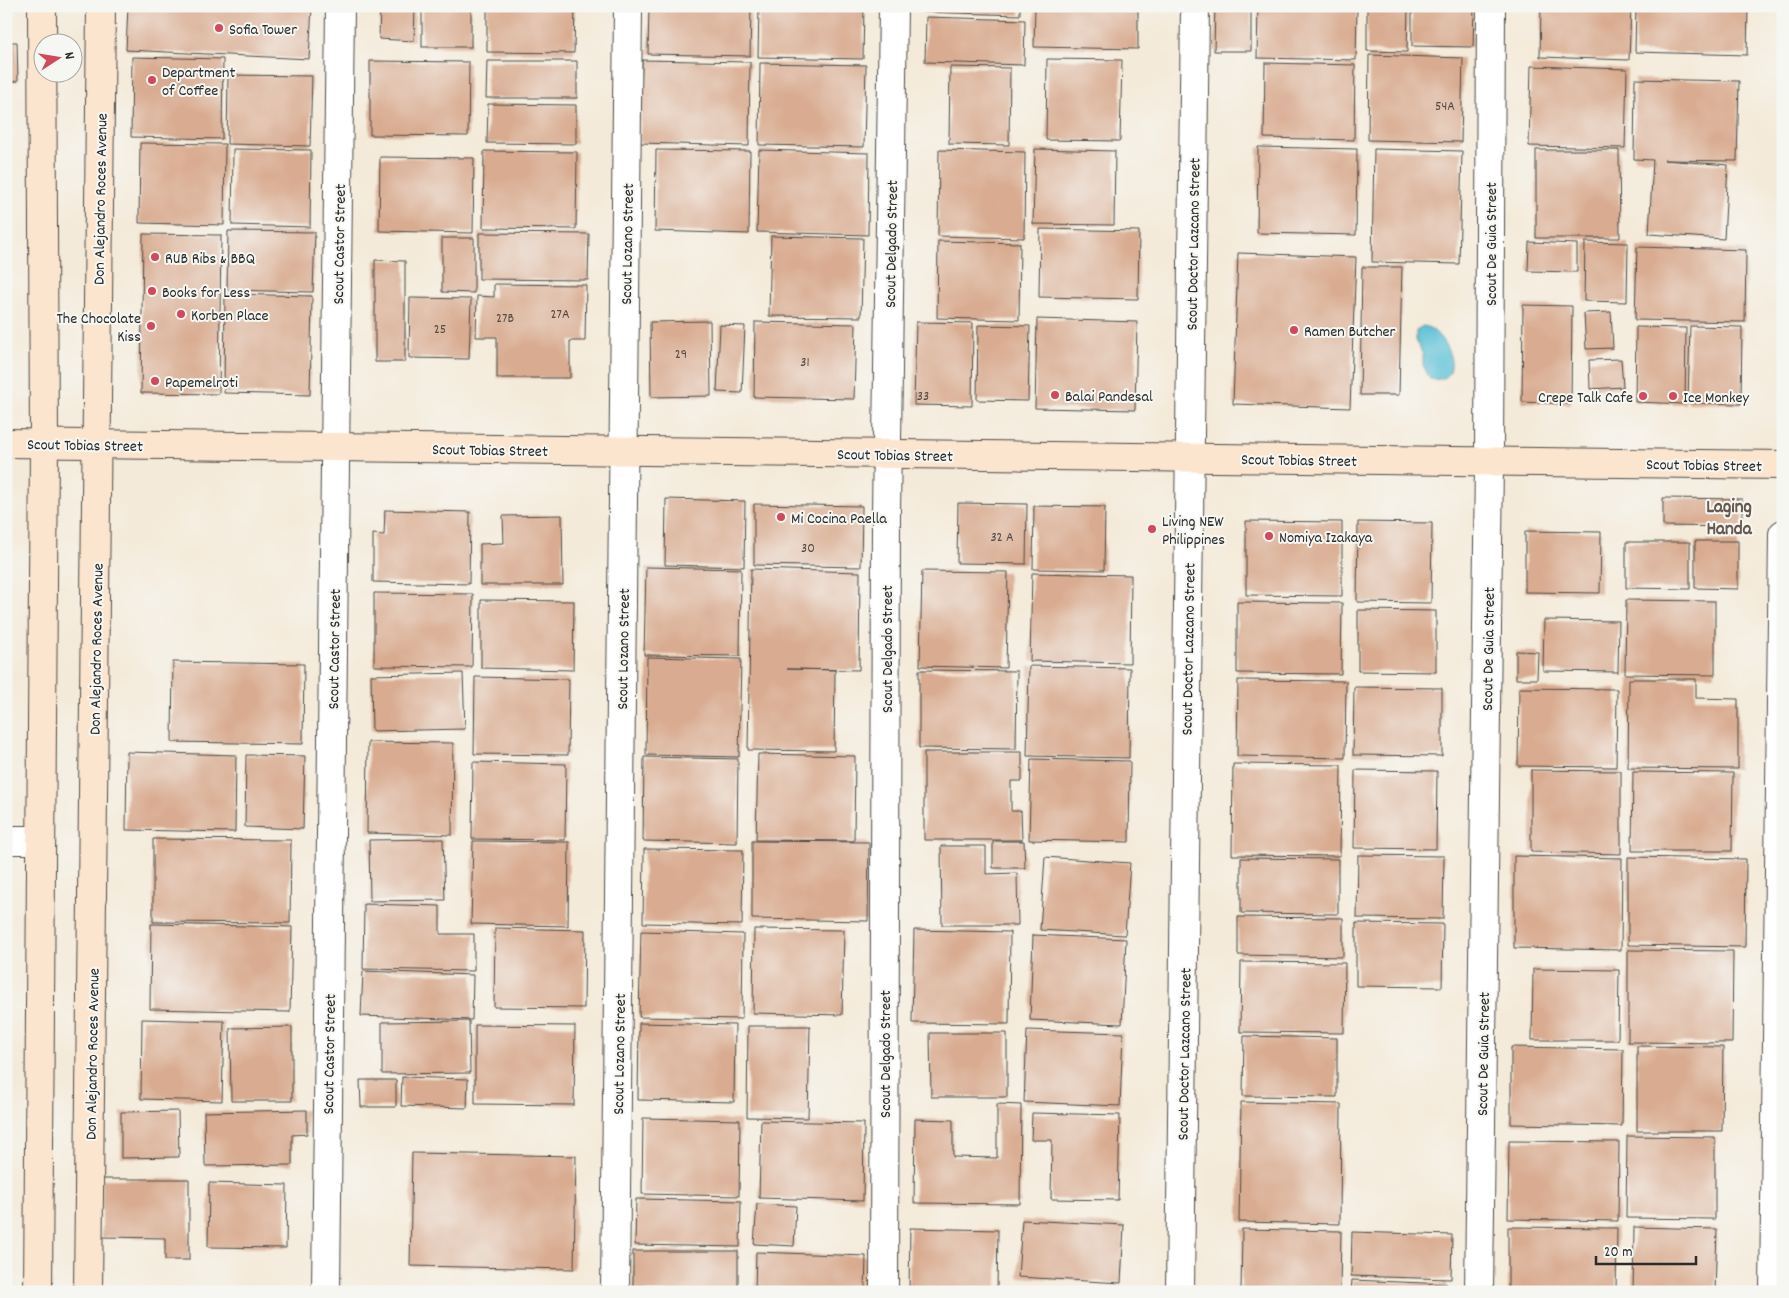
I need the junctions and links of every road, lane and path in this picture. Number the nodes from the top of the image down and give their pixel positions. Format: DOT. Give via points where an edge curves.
graph roads {
  1 [pos="42,6"];
  2 [pos="101,6"];
  3 [pos="340,6"];
  4 [pos="628,6"];
  5 [pos="893,6"];
  6 [pos="1195,6"];
  7 [pos="1491,6"];
  8 [pos="6,443"];
  9 [pos="44,443"];
  10 [pos="97,444"];
  11 [pos="335,447"];
  12 [pos="624,451"];
  13 [pos="887,454"];
  14 [pos="1190,458"];
  15 [pos="1489,462"];
  16 [pos="1783,465"];
  17 [pos="1783,534"];
  18 [pos="6,840"];
  19 [pos="41,840"];
  20 [pos="38,1292"];
  21 [pos="88,1292"];
  22 [pos="326,1292"];
  23 [pos="615,1292"];
  24 [pos="884,1292"];
  25 [pos="1180,1292"];
  26 [pos="1479,1292"];
  27 [pos="1774,1292"];
  1 -- 9 [label="main road"];
  2 -- 10 [label="main road, Don Alejandro Roces Avenue"];
  3 -- 11 [label="street, Scout Castor Street"];
  4 -- 12 [label="street, Scout Lozano Street"];
  5 -- 13 [label="street, Scout Delgado Street"];
  6 -- 14 [label="street, Scout Doctor Lazcano Street"];
  7 -- 15 [label="street, Scout De Guia Street"];
  8 -- 9 [label="main road, Scout Tobias Street"];
  9 -- 10 [label="main road, Scout Tobias Street"];
  9 -- 19 [label="main road"];
  10 -- 11 [label="main road, Scout Tobias Street"];
  10 -- 21 [label="main road, Don Alejandro Roces Avenue"];
  11 -- 12 [label="main road, Scout Tobias Street"];
  11 -- 22 [label="street, Scout Castor Street"];
  12 -- 13 [label="main road, Scout Tobias Street"];
  12 -- 23 [label="street, Scout Lozano Street"];
  13 -- 14 [label="main road, Scout Tobias Street"];
  13 -- 24 [label="street, Scout Delgado Street"];
  14 -- 15 [label="main road, Scout Tobias Street"];
  14 -- 25 [label="street, Scout Doctor Lazcano Street"];
  15 -- 16 [label="main road, Scout Tobias Street"];
  15 -- 26 [label="street, Scout De Guia Street"];
  17 -- 27 [label="street"];
  18 -- 19 [label="street"];
  19 -- 20 [label="main road"];
}
